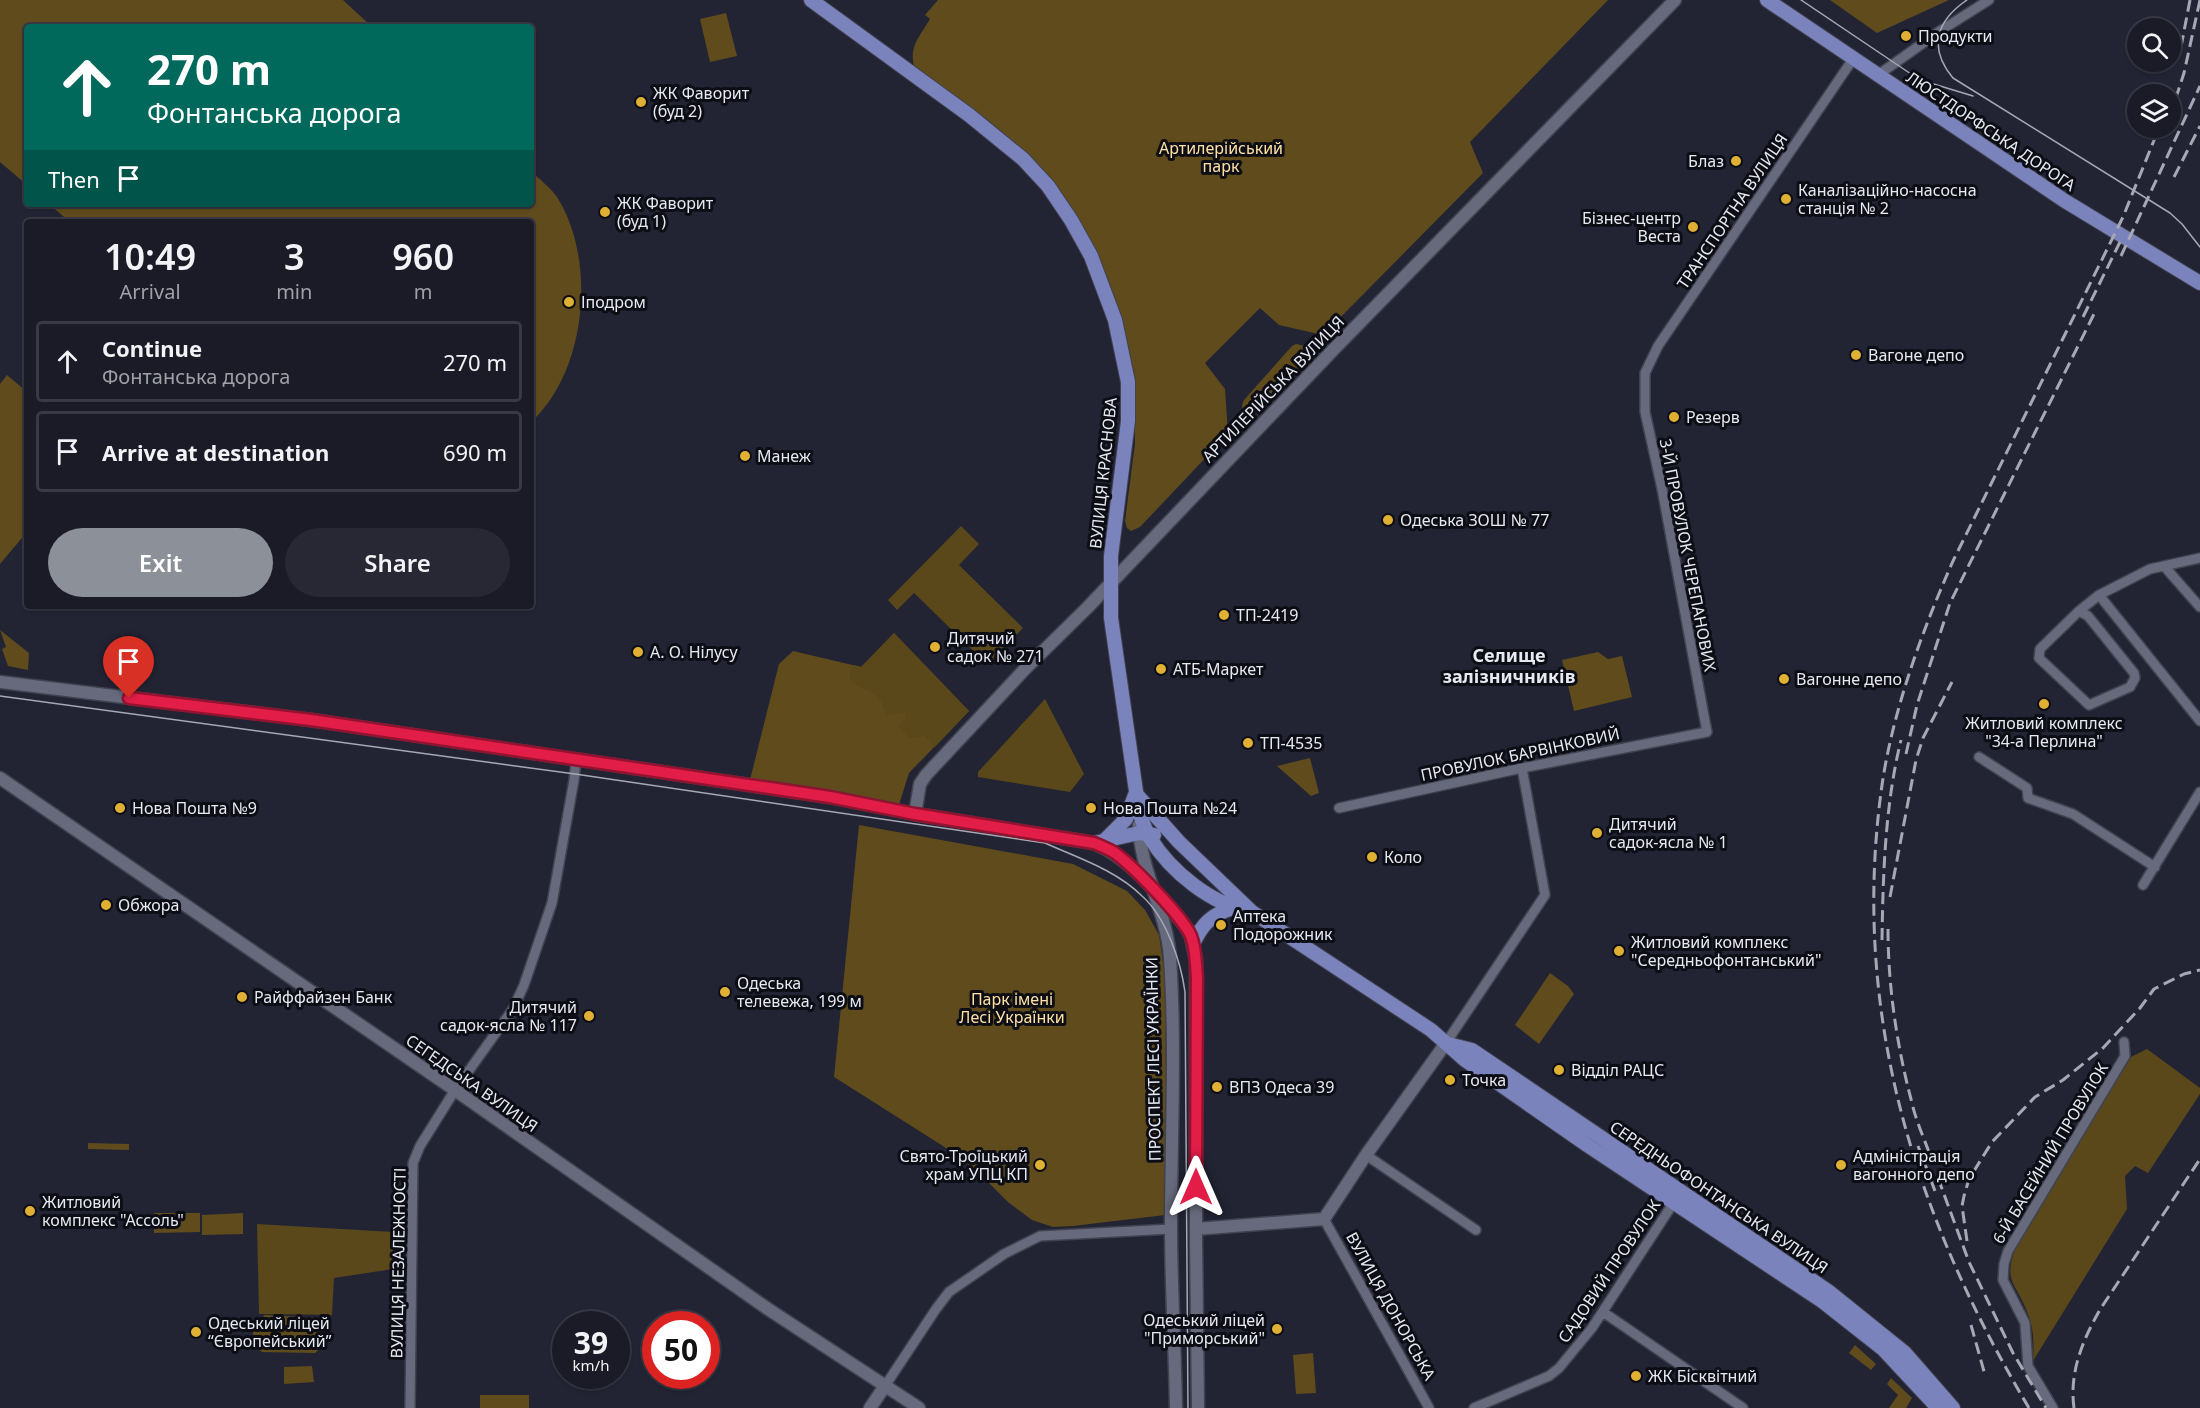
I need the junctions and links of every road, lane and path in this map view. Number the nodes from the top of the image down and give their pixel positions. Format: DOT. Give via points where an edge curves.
graph roads {
  1 [pos="811,0"];
  2 [pos="1675,0"];
  3 [pos="1767,0"];
  4 [pos="1989,0"];
  5 [pos="1853,59"];
  6 [pos="1878,75"];
  7 [pos="2200,283"];
  8 [pos="1644,383"];
  9 [pos="2200,558"];
  10 [pos="2164,566"];
  11 [pos="1111,582"];
  12 [pos="2099,595"];
  13 [pos="2200,608"];
  14 [pos="2079,611"];
  15 [pos="0,686"];
  16 [pos="2200,721"];
  17 [pos="1707,732"];
  18 [pos="1979,757"];
  19 [pos="576,761"];
  20 [pos="1522,768"];
  21 [pos="0,770"];
  22 [pos="4,781"];
  23 [pos="2200,792"];
  24 [pos="1136,793"];
  25 [pos="1339,808"];
  26 [pos="915,814"];
  27 [pos="1143,833"];
  28 [pos="1098,842"];
  29 [pos="1179,842"];
  30 [pos="2155,867"];
  31 [pos="2144,885"];
  32 [pos="1154,891"];
  33 [pos="1233,908"];
  34 [pos="1252,912"];
  35 [pos="1193,944"];
  36 [pos="1169,953"];
  37 [pos="2124,1042"];
  38 [pos="1446,1044"];
  39 [pos="455,1090"];
  40 [pos="1366,1155"];
  41 [pos="1674,1202"];
  42 [pos="1324,1219"];
  43 [pos="1171,1229"];
  44 [pos="1196,1229"];
  45 [pos="1476,1230"];
  46 [pos="1603,1312"];
  47 [pos="885,1386"];
  48 [pos="1729,1398"];
  49 [pos="410,1408"];
  50 [pos="870,1408"];
  51 [pos="919,1408"];
  52 [pos="1176,1408"];
  53 [pos="1198,1408"];
  54 [pos="1429,1408"];
  55 [pos="1474,1408"];
  56 [pos="1722,1408"];
  57 [pos="1743,1408"];
  58 [pos="1938,1408"];
  59 [pos="1953,1408"];
  60 [pos="2054,1408"];
  1 -- 11 [label="main road, ВУЛИЦЯ КРАСНОВА" via="1023,159 1048,186 1091,256 1114,320 1128,382 1128,421"];
  2 -- 11 [label="main road, АРТИЛЕРІЙСЬКА ВУЛИЦЯ"];
  3 -- 5 [label="main road, ЛЮСТДОРФСЬКА ДОРОГА"];
  4 -- 6 [label="street"];
  5 -- 6 [label="main road, ЛЮСТДОРФСЬКА ДОРОГА"];
  5 -- 8 [label="street, ТРАНСПОРТНА ВУЛИЦЯ" via="1658,346 1648,363"];
  6 -- 7 [label="main road, ЛЮСТДОРФСЬКА ДОРОГА" via="2065,201"];
  8 -- 17 [label="street, 3-Й ПРОВУЛОК ЧЕРЕПАНОВИХ" via="1645,412"];
  9 -- 10 [label="street"];
  10 -- 12 [label="street"];
  10 -- 13 [label="street"];
  11 -- 24 [label="main road, ВУЛИЦЯ КРАСНОВА" via="1111,618"];
  11 -- 26 [label="main road, АРТИЛЕРІЙСЬКА ВУЛИЦЯ" via="926,775 920,784"];
  12 -- 14 [label="street"];
  12 -- 16 [label="street"];
  14 -- 14 [label="street" via="2038,654 2089,705 2130,687 2135,678 2088,616"];
  15 -- 19 [label="main road" via="311,720"];
  17 -- 20 [label="street, ПРОВУЛОК БАРВІНКОВИЙ"];
  18 -- 30 [label="street" via="2027,788 2028,798 2073,814"];
  19 -- 26 [label="main road" via="830,797"];
  19 -- 39 [label="street, ВУЛИЦЯ НЕЗАЛЕЖНОСТІ" via="552,903 524,985 513,1009"];
  20 -- 25 [label="street, ПРОВУЛОК БАРВІНКОВИЙ"];
  20 -- 38 [label="street" via="1545,894"];
  21 -- 22 [label="main road, СЕГЕДСЬКА ВУЛИЦЯ"];
  22 -- 39 [label="main road, СЕГЕДСЬКА ВУЛИЦЯ"];
  23 -- 30 [label="street"];
  24 -- 27 [label="main road, СЕРЕДНЬОФОНТАНСЬКА ВУЛИЦЯ"];
  24 -- 28 [label="main road" via="1126,819"];
  24 -- 29 [label="main road, СЕРЕДНЬОФОНТАНСЬКА ВУЛИЦЯ"];
  26 -- 28 [label="main road"];
  27 -- 28 [label="main road"];
  27 -- 29 [label="main road"];
  27 -- 32 [label="main road, ПРОСПЕКТ ЛЕСІ УКРАЇНКИ"];
  27 -- 33 [label="main road, СЕРЕДНЬОФОНТАНСЬКА ВУЛИЦЯ" via="1172,866"];
  28 -- 32 [label="main road, ПРОСПЕКТ ЛЕСІ УКРАЇНКИ" via="1122,859"];
  29 -- 34 [label="main road, СЕРЕДНЬОФОНТАНСЬКА ВУЛИЦЯ"];
  30 -- 31 [label="street"];
  32 -- 35 [label="main road, ПРОСПЕКТ ЛЕСІ УКРАЇНКИ" via="1185,926"];
  32 -- 36 [label="main road, ПРОСПЕКТ ЛЕСІ УКРАЇНКИ"];
  33 -- 34 [label="main road, СЕРЕДНЬОФОНТАНСЬКА ВУЛИЦЯ"];
  33 -- 35 [label="main road" via="1211,917"];
  34 -- 38 [label="main road, СЕРЕДНЬОФОНТАНСЬКА ВУЛИЦЯ" via="1431,1030"];
  35 -- 36 [label="main road" via="1182,941"];
  35 -- 44 [label="main road, ПРОСПЕКТ ЛЕСІ УКРАЇНКИ" via="1197,978"];
  36 -- 43 [label="main road, ПРОСПЕКТ ЛЕСІ УКРАЇНКИ"];
  37 -- 60 [label="street, 6-Й БАСЕЙНИЙ ПРОВУЛОК" via="2125,1056 2008,1251 2004,1264 2003,1280 2025,1323 2028,1366"];
  38 -- 40 [label="main road"];
  38 -- 41 [label="main road, СЕРЕДНЬОФОНТАНСЬКА ВУЛИЦЯ"];
  38 -- 59 [label="main road, СЕРЕДНЬОФОНТАНСЬКА ВУЛИЦЯ" via="1472,1050 1828,1291 1898,1346"];
  39 -- 47 [label="main road, СЕГЕДСЬКА ВУЛИЦЯ" via="768,1310"];
  39 -- 49 [label="street, ВУЛИЦЯ НЕЗАЛЕЖНОСТІ" via="413,1162"];
  40 -- 42 [label="main road"];
  40 -- 45 [label="street"];
  41 -- 46 [label="street, САДОВИЙ ПРОВУЛОК"];
  41 -- 58 [label="main road, СЕРЕДНЬОФОНТАНСЬКА ВУЛИЦЯ" via="1822,1301 1883,1349"];
  42 -- 44 [label="main road"];
  42 -- 54 [label="street, ВУЛИЦЯ ДОНОРСЬКА"];
  43 -- 47 [label="street" via="1040,1236 1005,1254 949,1292"];
  43 -- 52 [label="main road, ПРОСПЕКТ ЛЕСІ УКРАЇНКИ"];
  44 -- 53 [label="main road, ПРОСПЕКТ ЛЕСІ УКРАЇНКИ"];
  46 -- 48 [label="street"];
  46 -- 55 [label="street, САДОВИЙ ПРОВУЛОК" via="1554,1372"];
  47 -- 50 [label="main road"];
  47 -- 51 [label="main road, СЕГЕДСЬКА ВУЛИЦЯ"];
  48 -- 56 [label="street"];
  48 -- 57 [label="street"];
}
